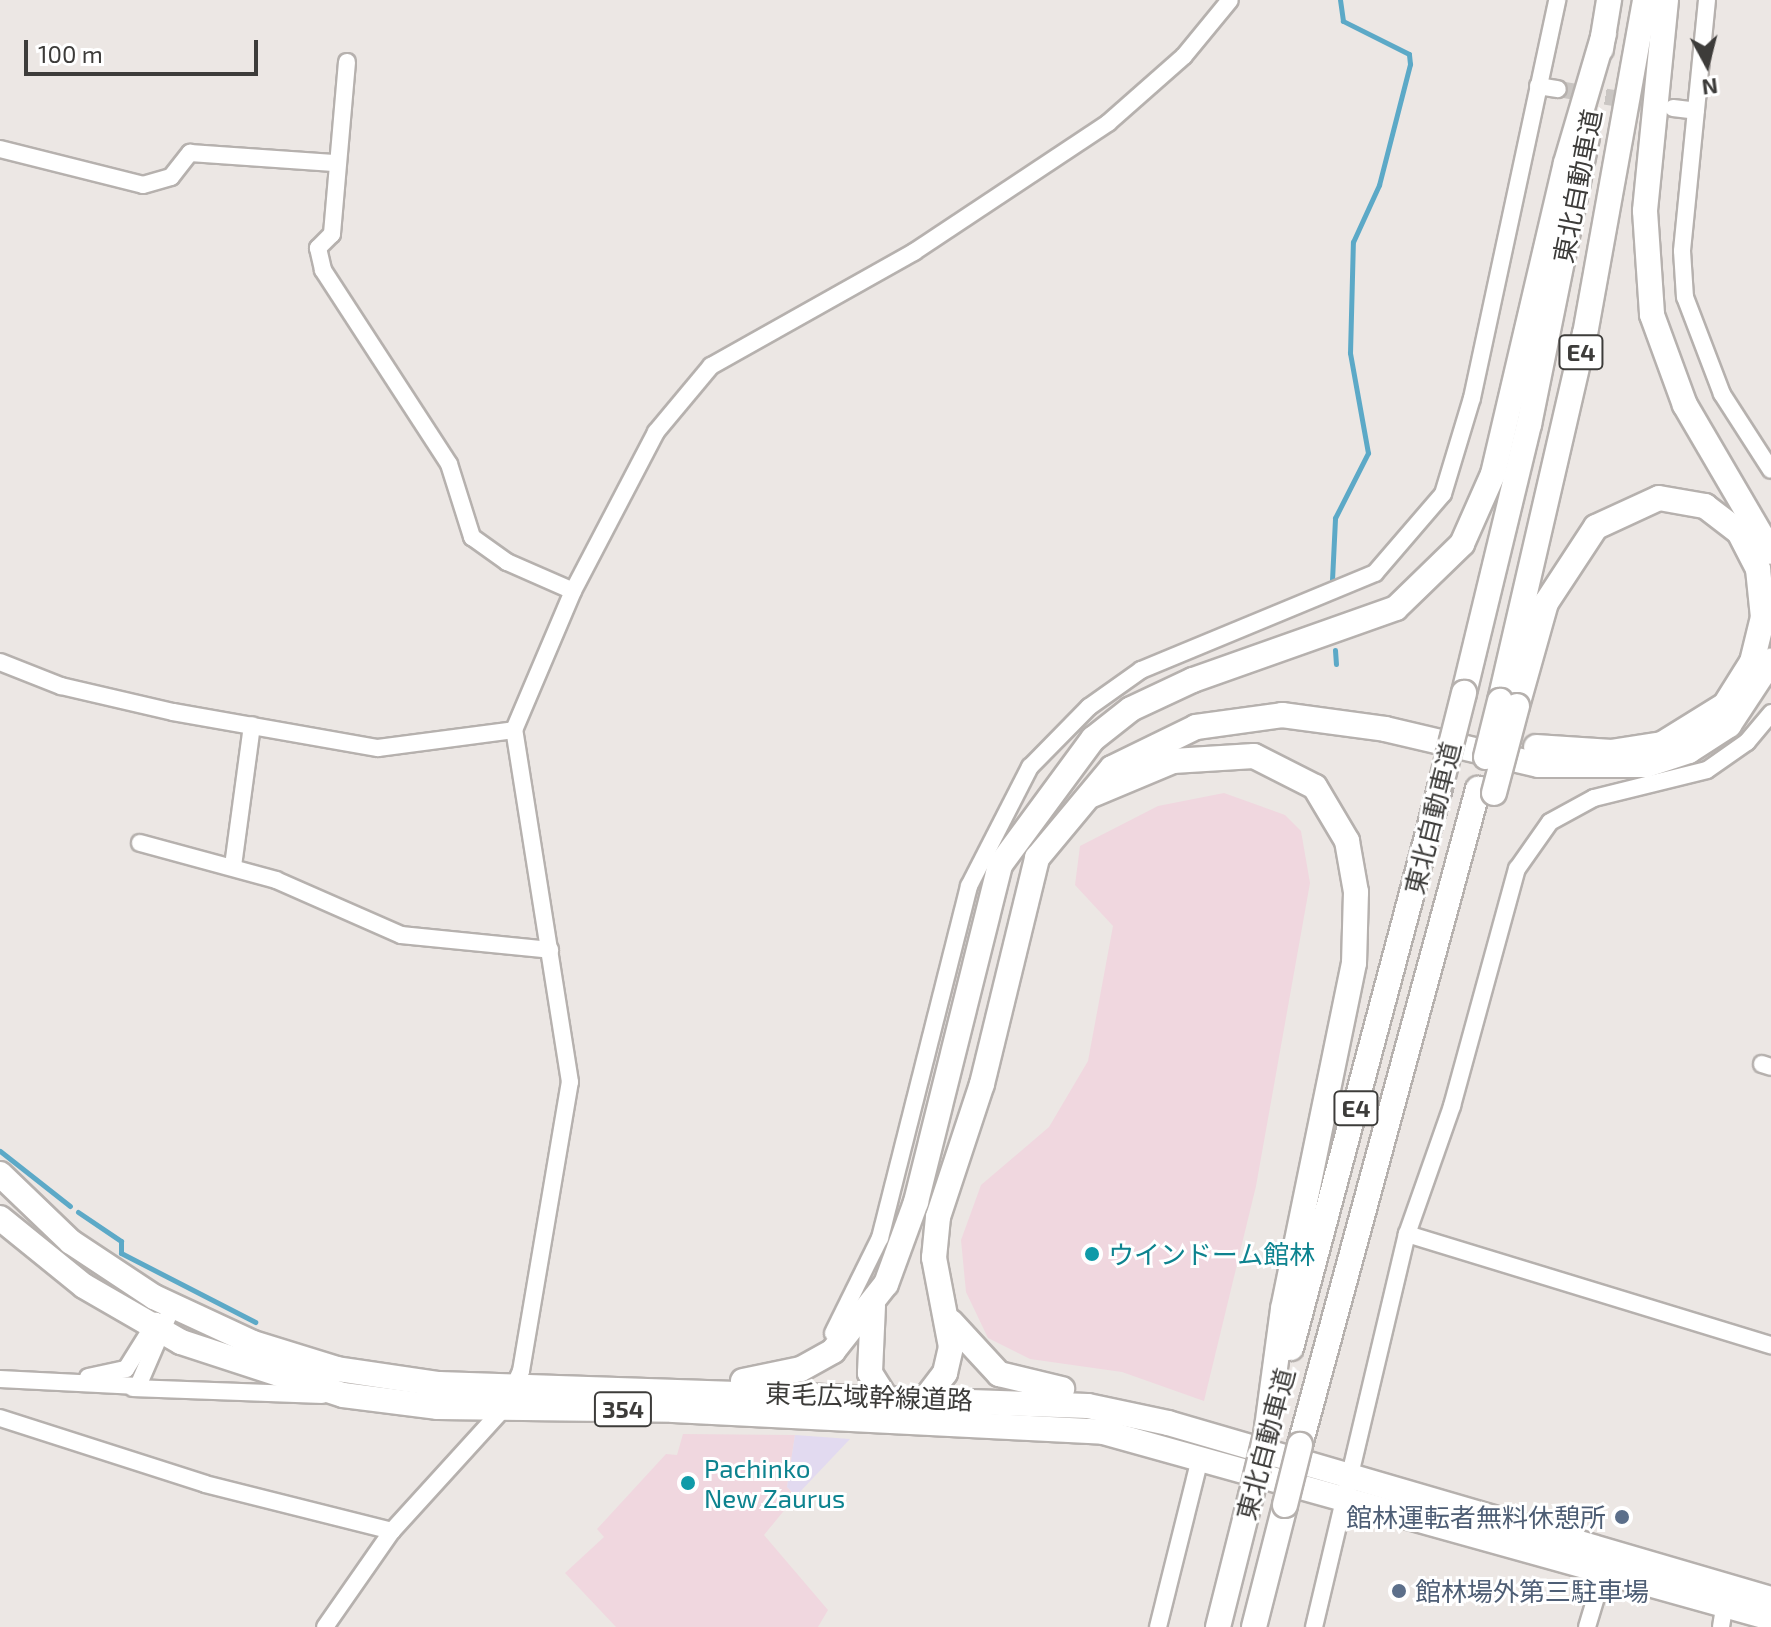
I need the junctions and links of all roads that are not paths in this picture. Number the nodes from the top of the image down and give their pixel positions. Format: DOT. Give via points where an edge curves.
graph roads {
  1 [pos="1230,0"];
  2 [pos="1557,0"];
  3 [pos="1609,0"];
  4 [pos="1645,0"];
  5 [pos="1666,0"];
  6 [pos="1707,0"];
  7 [pos="1604,34"];
  8 [pos="347,62"];
  9 [pos="1538,86"];
  10 [pos="1558,89"];
  11 [pos="1673,108"];
  12 [pos="1696,111"];
  13 [pos="0,149"];
  14 [pos="334,163"];
  15 [pos="1771,470"];
  16 [pos="1771,552"];
  17 [pos="573,591"];
  18 [pos="1771,661"];
  19 [pos="0,662"];
  20 [pos="1508,704"];
  21 [pos="1771,713"];
  22 [pos="252,725"];
  23 [pos="514,730"];
  24 [pos="1079,762"];
  25 [pos="1086,797"];
  26 [pos="140,843"];
  27 [pos="233,866"];
  28 [pos="550,950"];
  29 [pos="0,1174"];
  30 [pos="0,1218"];
  31 [pos="1407,1234"];
  32 [pos="873,1306"];
  33 [pos="172,1307"];
  34 [pos="951,1322"];
  35 [pos="158,1330"];
  36 [pos="830,1337"];
  37 [pos="1771,1345"];
  38 [pos="0,1379"];
  39 [pos="19,1380"];
  40 [pos="131,1388"];
  41 [pos="676,1391"];
  42 [pos="343,1395"];
  43 [pos="881,1395"];
  44 [pos="510,1397"];
  45 [pos="930,1398"];
  46 [pos="0,1418"];
  47 [pos="904,1421"];
  48 [pos="1168,1423"];
  49 [pos="1266,1435"];
  50 [pos="1200,1458"];
  51 [pos="1344,1487"];
  52 [pos="392,1531"];
  53 [pos="1603,1574"];
  54 [pos="1771,1599"];
  55 [pos="1724,1608"];
  56 [pos="1771,1618"];
  57 [pos="325,1627"];
  58 [pos="1158,1627"];
  59 [pos="1218,1627"];
  60 [pos="1254,1627"];
  61 [pos="1314,1627"];
  62 [pos="1587,1627"];
  1 -- 17 [label="street" via="1184,56 1047,166 700,375 656,432"];
  2 -- 9 [label="street"];
  3 -- 7 [label="highway, 東北自動車道 / E4"];
  4 -- 20 [label="highway, 東北自動車道 / E4" via="1585,334"];
  5 -- 16 [label="highway" via="1645,211 1652,315 1685,405"];
  6 -- 12 [label="street"];
  7 -- 24 [label="highway" via="1566,163 1493,474 1455,554 1424,587 1368,623 1193,680 1131,709 1093,739"];
  7 -- 49 [label="highway, 東北自動車道 / E4, bridge" via="1529,425 1442,780"];
  8 -- 14 [label="street"];
  9 -- 10 [label="street"];
  9 -- 36 [label="street" via="1472,398 1443,494 1375,573 1141,670 1089,707 1030,767 969,886 880,1238"];
  11 -- 12 [label="street"];
  12 -- 15 [label="street" via="1682,251 1685,297 1722,394"];
  13 -- 14 [label="street" via="143,185 171,177 190,153"];
  14 -- 17 [label="street" via="332,234 318,248 329,284 435,439 472,537 507,562"];
  17 -- 23 [label="street"];
  18 -- 25 [label="highway" via="1729,725 1689,751 1646,765 1539,765 1351,722 1253,717 1150,745 1112,768"];
  19 -- 22 [label="street" via="61,686"];
  20 -- 24 [label="highway" via="1546,603 1596,527 1659,498 1705,506 1739,532 1763,594 1752,662 1706,723 1662,744 1546,749 1352,706 1285,698 1198,710"];
  20 -- 60 [label="highway, 東北自動車道 / E4, bridge" via="1402,1066"];
  21 -- 31 [label="street" via="1747,742 1707,770 1594,798 1533,838 1517,869 1452,1106"];
  22 -- 23 [label="street" via="394,749"];
  22 -- 27 [label="street"];
  23 -- 28 [label="street"];
  24 -- 32 [label="highway" via="1035,810 1000,865 916,1202"];
  25 -- 34 [label="highway" via="1037,858 982,1084 938,1217 934,1258"];
  25 -- 49 [label="highway" via="1173,761 1254,756 1315,787 1347,841 1356,892 1354,963 1283,1309"];
  26 -- 27 [label="street"];
  27 -- 28 [label="street" via="401,935"];
  28 -- 44 [label="street" via="570,1082"];
  29 -- 33 [label="highway, 東毛広域幹線道路 / 354" via="71,1242"];
  30 -- 35 [label="highway, 東毛広域幹線道路 / 354" via="59,1268"];
  31 -- 37 [label="street"];
  31 -- 51 [label="street"];
  32 -- 41 [label="highway" via="833,1351 801,1369"];
  32 -- 43 [label="highway" via="867,1355"];
  33 -- 35 [label="street"];
  33 -- 44 [label="highway, 東毛広域幹線道路 / 354" via="253,1343 349,1372"];
  34 -- 45 [label="highway" via="948,1363"];
  34 -- 48 [label="highway" via="999,1374 1137,1401"];
  35 -- 39 [label="street" via="130,1365 115,1374"];
  35 -- 40 [label="street" via="147,1380"];
  35 -- 42 [label="highway, 東毛広域幹線道路 / 354" via="268,1375"];
  38 -- 39 [label="street"];
  39 -- 40 [label="street"];
  40 -- 42 [label="street"];
  41 -- 43 [label="highway, 東毛広域幹線道路 / 354"];
  41 -- 44 [label="highway, 東毛広域幹線道路 / 354"];
  42 -- 44 [label="highway, 東毛広域幹線道路 / 354"];
  43 -- 45 [label="highway, 東毛広域幹線道路 / 354"];
  43 -- 47 [label="highway"];
  44 -- 47 [label="highway, 東毛広域幹線道路 / 354"];
  44 -- 52 [label="street"];
  45 -- 47 [label="highway"];
  45 -- 48 [label="highway, 東毛広域幹線道路 / 354" via="1088,1406"];
  46 -- 52 [label="street" via="205,1484"];
  47 -- 50 [label="highway, 東毛広域幹線道路 / 354" via="1103,1432"];
  48 -- 51 [label="highway, 東毛広域幹線道路 / 354"];
  49 -- 59 [label="highway, 東北自動車道 / E4, bridge"];
  50 -- 51 [label="highway, 東毛広域幹線道路 / 354"];
  50 -- 58 [label="street"];
  51 -- 53 [label="highway, 東毛広域幹線道路 / 354"];
  51 -- 55 [label="highway, 東毛広域幹線道路 / 354"];
  51 -- 61 [label="street"];
  52 -- 57 [label="street"];
  53 -- 55 [label="highway, 東毛広域幹線道路 / 354"];
  53 -- 62 [label="street"];
  54 -- 55 [label="highway, 東毛広域幹線道路 / 354"];
  55 -- 56 [label="highway, 東毛広域幹線道路 / 354"];
}
